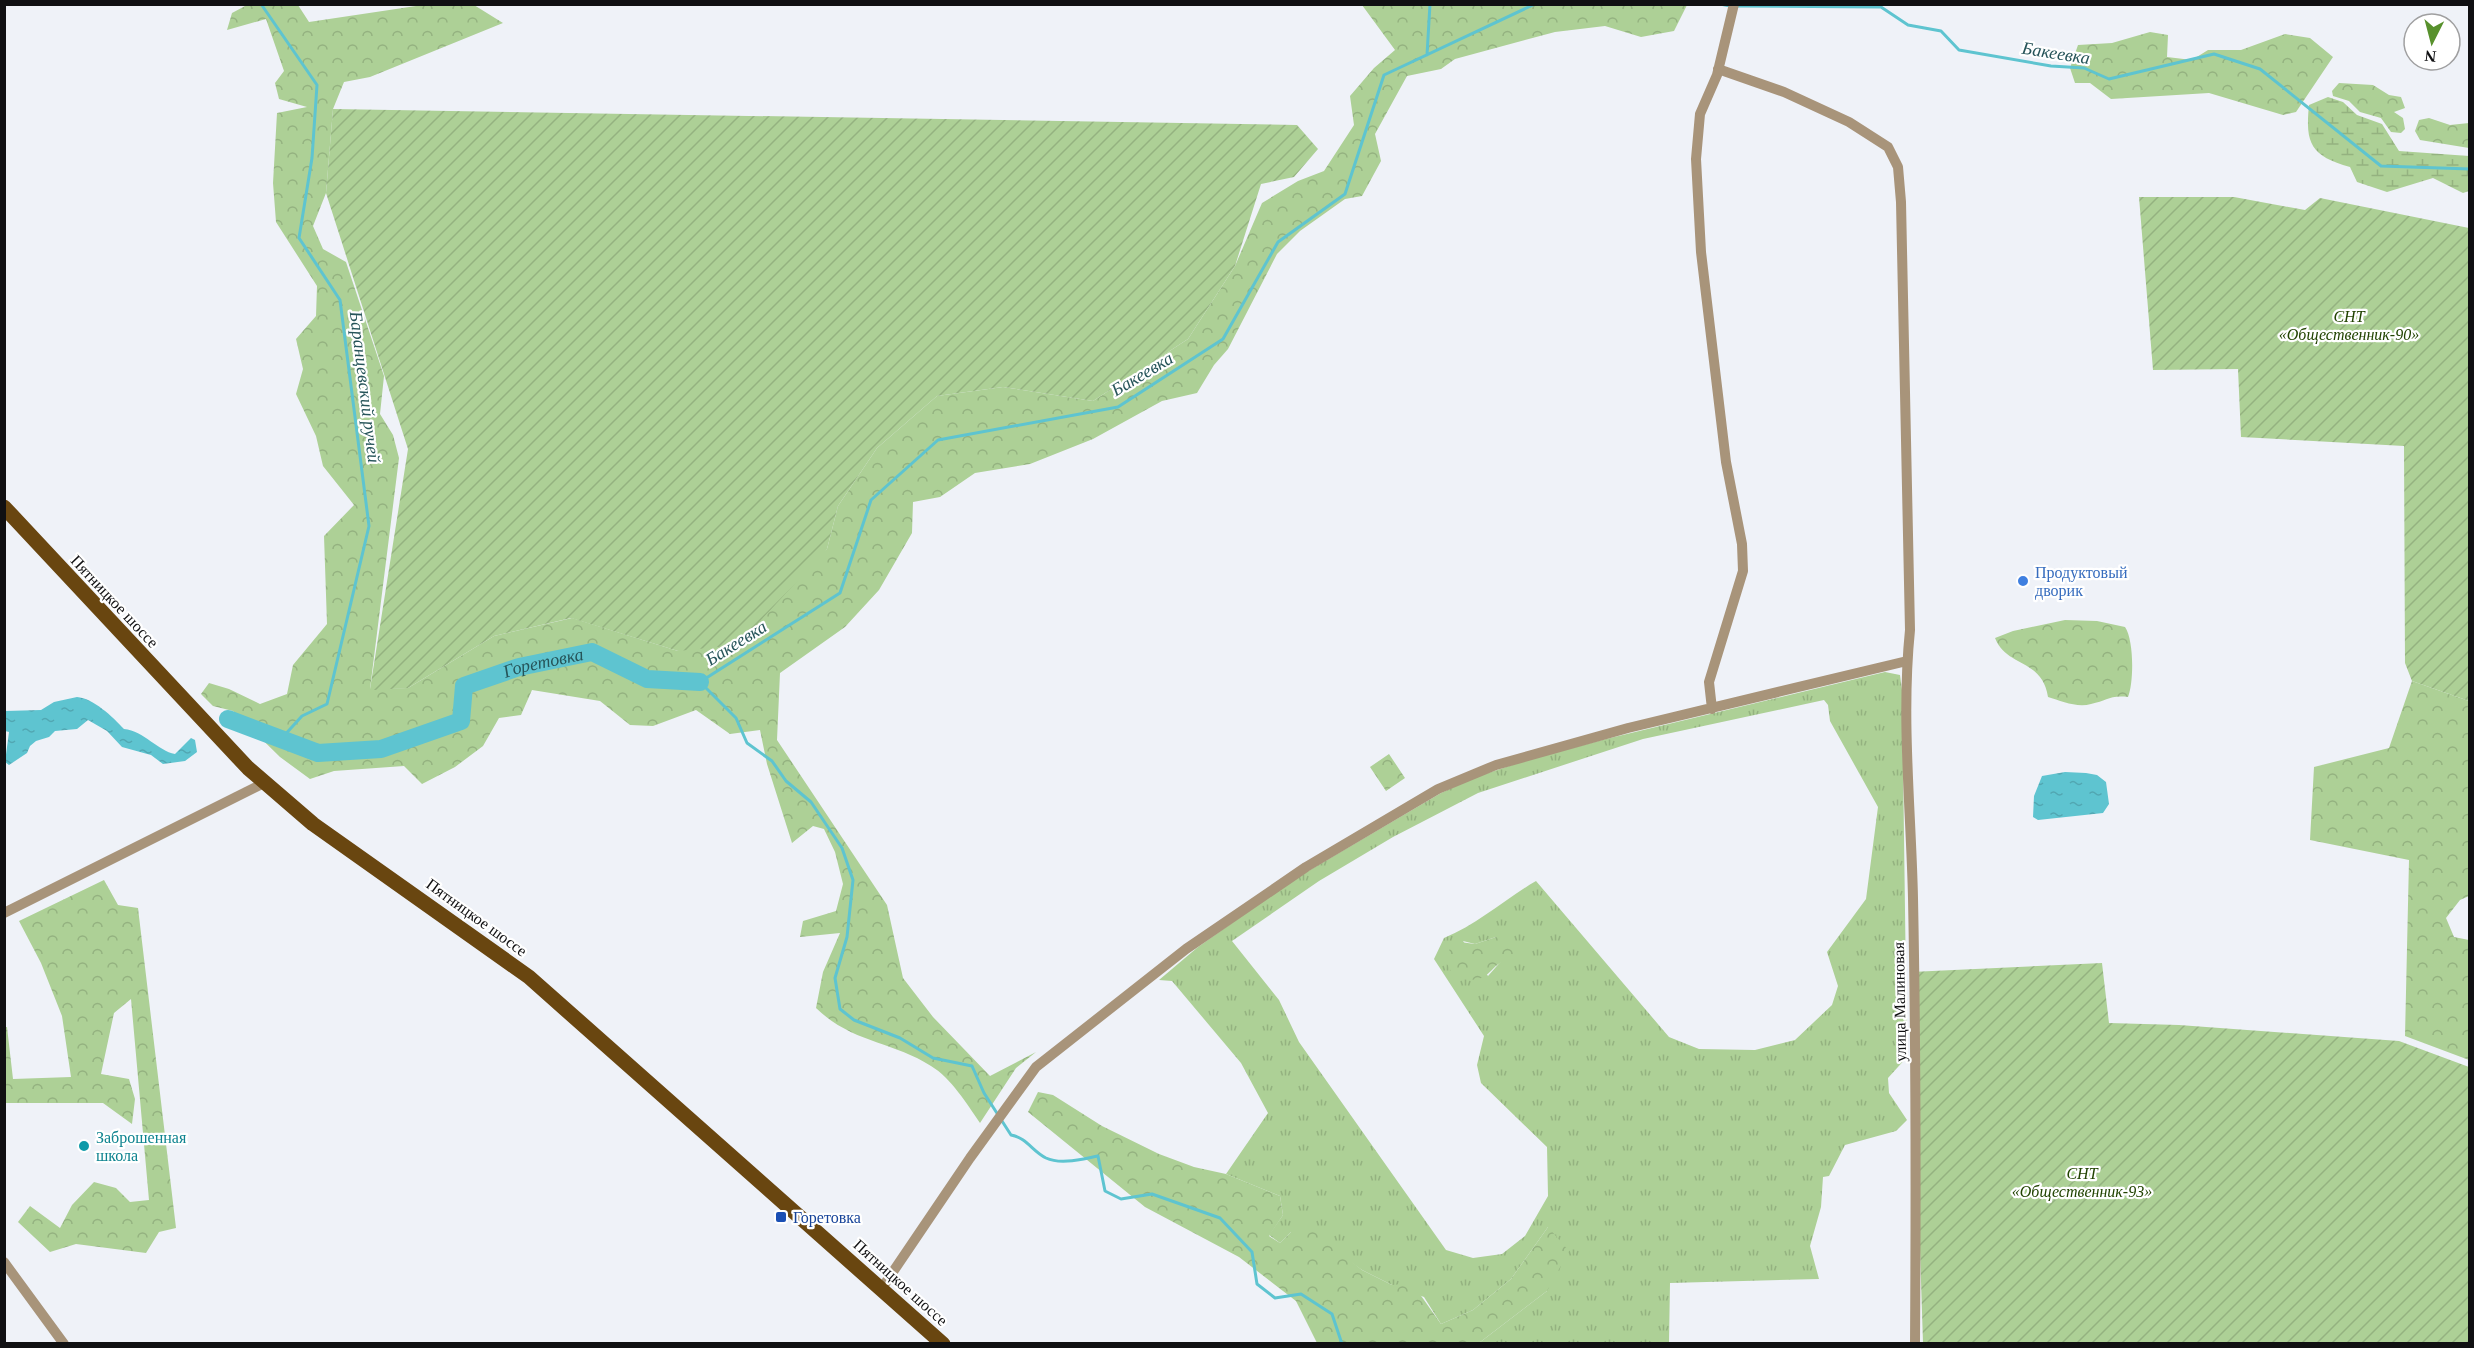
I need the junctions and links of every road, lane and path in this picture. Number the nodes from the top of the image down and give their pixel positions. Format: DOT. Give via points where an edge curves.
graph roads {
  1 [pos="1732,9"];
  2 [pos="1718,69"];
  3 [pos="4,507"];
  4 [pos="1907,661"];
  5 [pos="1712,709"];
  6 [pos="264,783"];
  7 [pos="4,914"];
  8 [pos="4,1262"];
  9 [pos="882,1288"];
  10 [pos="64,1344"];
  11 [pos="943,1344"];
  12 [pos="1915,1344"];
  1 -- 2 [label="street"];
  2 -- 4 [label="street, улица Малиновая" via="1784,92 1849,122 1888,147 1898,167 1908,481"];
  2 -- 5 [label="street" via="1700,114 1696,159 1701,252 1743,571 1709,682"];
  3 -- 6 [label="main road, Пятницкое шоссе"];
  4 -- 5 [label="street"];
  4 -- 12 [label="street, улица Малиновая" via="1914,981"];
  5 -- 9 [label="street" via="1496,765 1438,789 1306,867 1186,949 1036,1067"];
  6 -- 7 [label="street"];
  6 -- 9 [label="main road, Пятницкое шоссе" via="322,830 529,977"];
  8 -- 10 [label="street"];
  9 -- 11 [label="main road, Пятницкое шоссе"];
}
